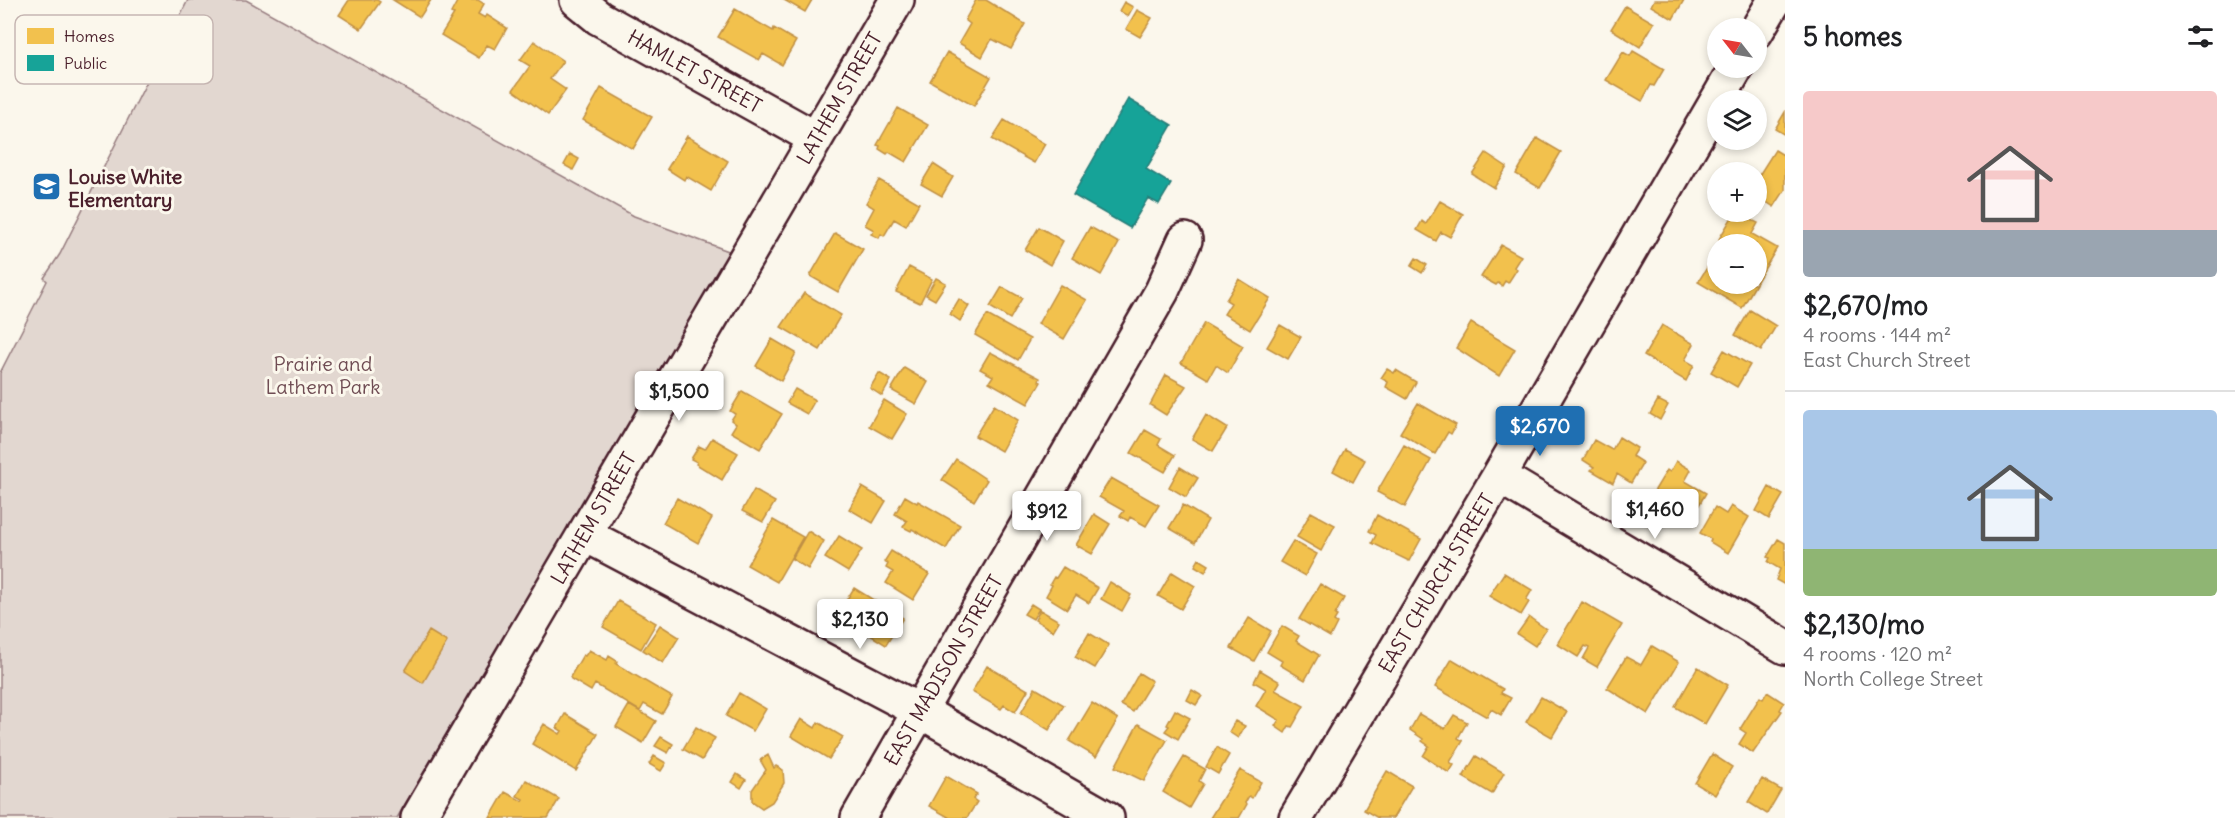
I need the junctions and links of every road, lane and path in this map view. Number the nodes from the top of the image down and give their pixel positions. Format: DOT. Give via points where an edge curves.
graph roads {
  1 [pos="577,0"];
  2 [pos="897,0"];
  3 [pos="1775,0"];
  4 [pos="1764,18"];
  5 [pos="1730,78"];
  6 [pos="815,138"];
  7 [pos="1185,240"];
  8 [pos="1499,476"];
  9 [pos="584,534"];
  10 [pos="1785,647"];
  11 [pos="920,711"];
  12 [pos="418,818"];
  13 [pos="858,818"];
  14 [pos="1107,818"];
  15 [pos="1296,818"];
  1 -- 6 [label="street, HAMLET STREET" via="599,18"];
  2 -- 6 [label="street, LATHEM STREET"];
  3 -- 4 [label="street"];
  5 -- 8 [label="street, EAST CHURCH STREET"];
  6 -- 9 [label="street, LATHEM STREET"];
  7 -- 11 [label="street, EAST MADISON STREET" via="1162,291"];
  8 -- 10 [label="street"];
  8 -- 15 [label="street, EAST CHURCH STREET"];
  9 -- 11 [label="street"];
  9 -- 12 [label="street, LATHEM STREET"];
  11 -- 13 [label="street, EAST MADISON STREET"];
  11 -- 14 [label="street"];
}
